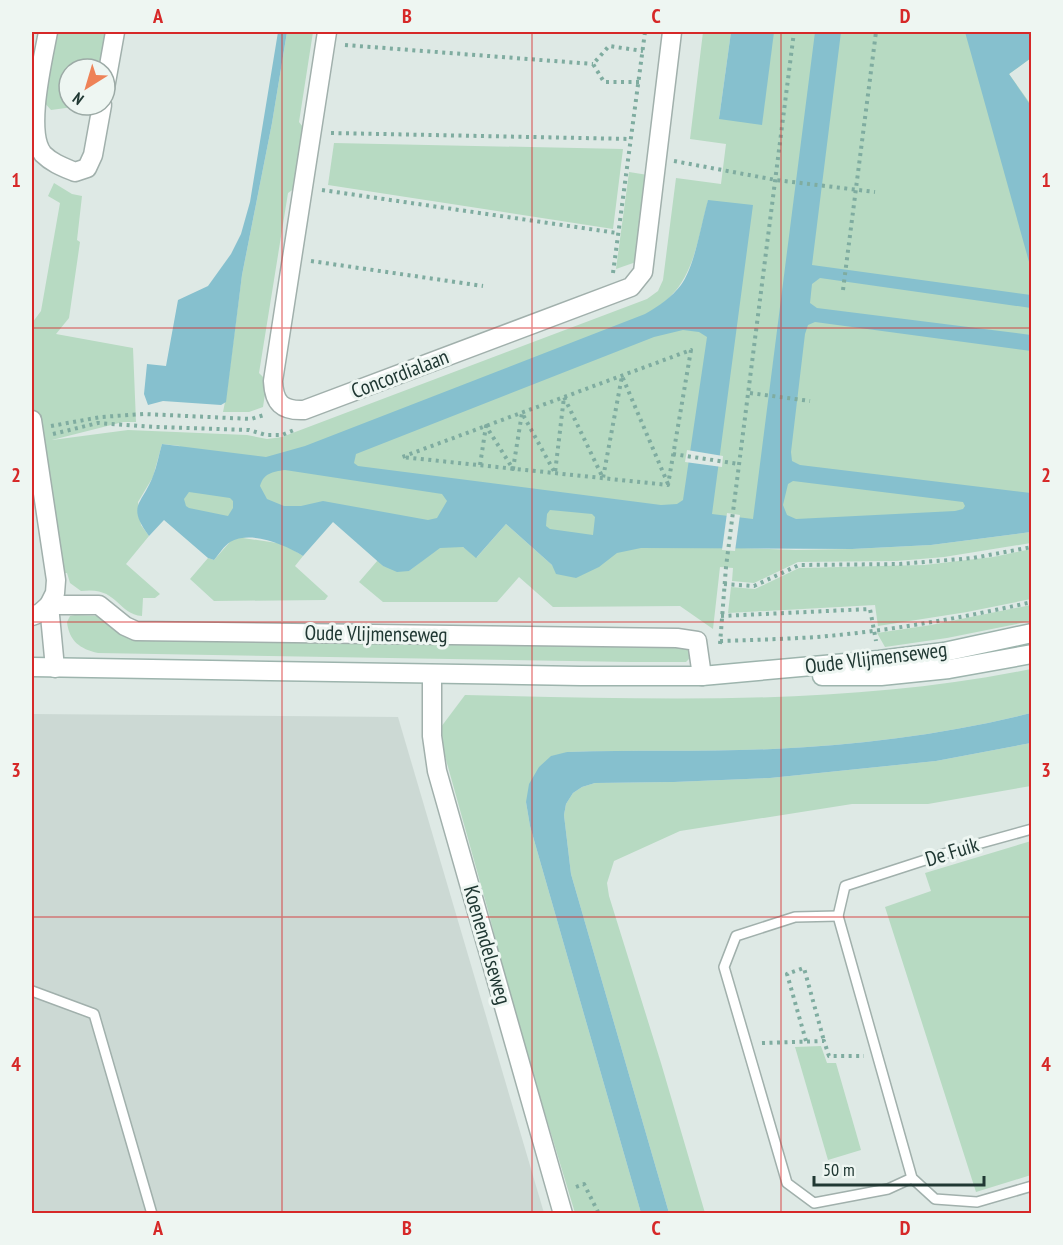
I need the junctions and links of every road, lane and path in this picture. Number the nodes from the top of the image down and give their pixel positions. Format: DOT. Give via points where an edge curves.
graph roads {
  1 [pos="48,32"];
  2 [pos="115,32"];
  3 [pos="645,32"];
  4 [pos="672,32"];
  5 [pos="795,32"];
  6 [pos="876,32"];
  7 [pos="327,37"];
  8 [pos="643,51"];
  9 [pos="111,57"];
  10 [pos="593,64"];
  11 [pos="639,82"];
  12 [pos="100,117"];
  13 [pos="312,133"];
  14 [pos="631,139"];
  15 [pos="658,158"];
  16 [pos="776,180"];
  17 [pos="303,188"];
  18 [pos="855,189"];
  19 [pos="875,192"];
  20 [pos="617,233"];
  21 [pos="292,259"];
  22 [pos="483,286"];
  23 [pos="843,290"];
  24 [pos="611,294"];
  25 [pos="622,376"];
  26 [pos="750,393"];
  27 [pos="564,397"];
  28 [pos="810,401"];
  29 [pos="279,404"];
  30 [pos="522,413"];
  31 [pos="33,424"];
  32 [pos="486,426"];
  33 [pos="675,454"];
  34 [pos="739,464"];
  35 [pos="480,465"];
  36 [pos="513,469"];
  37 [pos="555,473"];
  38 [pos="603,478"];
  39 [pos="668,485"];
  40 [pos="1032,547"];
  41 [pos="724,584"];
  42 [pos="1032,602"];
  43 [pos="49,605"];
  44 [pos="32,616"];
  45 [pos="721,616"];
  46 [pos="874,631"];
  47 [pos="1032,633"];
  48 [pos="697,641"];
  49 [pos="720,642"];
  50 [pos="1032,654"];
  51 [pos="879,660"];
  52 [pos="32,667"];
  53 [pos="55,668"];
  54 [pos="432,674"];
  55 [pos="710,676"];
  56 [pos="1032,829"];
  57 [pos="838,916"];
  58 [pos="32,991"];
  59 [pos="806,1041"];
  60 [pos="824,1041"];
  61 [pos="746,1043"];
  62 [pos="878,1056"];
  63 [pos="912,1178"];
  64 [pos="1032,1186"];
  65 [pos="557,1192"];
  66 [pos="152,1214"];
  67 [pos="563,1214"];
  68 [pos="599,1214"];
  1 -- 12 [label="street" via="35,119 36,141 43,153 75,172 87,168"];
  2 -- 9 [label="street"];
  3 -- 8 [label="path"];
  4 -- 15 [label="street, Concordialaan"];
  5 -- 16 [label="path"];
  6 -- 18 [label="path"];
  7 -- 10 [label="path"];
  7 -- 13 [label="street"];
  8 -- 10 [label="path" via="609,46"];
  8 -- 11 [label="path"];
  10 -- 11 [label="path" via="604,82"];
  11 -- 14 [label="path"];
  13 -- 14 [label="path"];
  13 -- 17 [label="street"];
  14 -- 20 [label="path"];
  15 -- 16 [label="path"];
  15 -- 24 [label="street, Concordialaan" via="643,272 630,287"];
  16 -- 18 [label="path"];
  16 -- 26 [label="path"];
  17 -- 20 [label="path"];
  17 -- 21 [label="street"];
  18 -- 19 [label="path"];
  18 -- 23 [label="path"];
  20 -- 24 [label="path"];
  21 -- 22 [label="path"];
  21 -- 29 [label="street" via="273,381"];
  24 -- 29 [label="street, Concordialaan" via="304,410 290,411"];
  25 -- 27 [label="path"];
  25 -- 33 [label="path" via="691,350"];
  25 -- 38 [label="path"];
  25 -- 39 [label="path"];
  26 -- 28 [label="path"];
  26 -- 34 [label="path"];
  27 -- 30 [label="path"];
  27 -- 37 [label="path"];
  27 -- 38 [label="path"];
  29 -- 31 [label="path" via="263,416 251,419 144,414"];
  30 -- 32 [label="path"];
  30 -- 36 [label="path"];
  30 -- 37 [label="path"];
  31 -- 43 [label="street" via="56,580"];
  32 -- 35 [label="path"];
  32 -- 35 [label="path" via="402,457"];
  32 -- 36 [label="path"];
  33 -- 34 [label="path"];
  33 -- 39 [label="path"];
  34 -- 41 [label="path"];
  35 -- 36 [label="path"];
  36 -- 37 [label="path"];
  37 -- 38 [label="path"];
  38 -- 39 [label="path"];
  40 -- 41 [label="path" via="973,558 900,564 799,566 754,586"];
  41 -- 45 [label="path"];
  42 -- 46 [label="path"];
  43 -- 44 [label="street"];
  43 -- 48 [label="street, Oude Vlijmenseweg" via="99,605 136,631"];
  43 -- 53 [label="street"];
  45 -- 46 [label="path" via="870,609"];
  45 -- 49 [label="path"];
  46 -- 49 [label="path"];
  46 -- 51 [label="path"];
  47 -- 51 [label="street, Oude Vlijmenseweg"];
  48 -- 49 [label="path"];
  48 -- 55 [label="street"];
  50 -- 55 [label="street, Oude Vlijmenseweg" via="881,676"];
  51 -- 55 [label="street, Oude Vlijmenseweg"];
  52 -- 53 [label="street, Oude Vlijmenseweg"];
  53 -- 54 [label="street, Oude Vlijmenseweg"];
  54 -- 55 [label="street, Oude Vlijmenseweg"];
  54 -- 65 [label="street, Koenendelseweg" via="432,736 437,771"];
  56 -- 57 [label="lane, De Fuik" via="845,886"];
  57 -- 61 [label="lane" via="795,917 736,936 724,967"];
  57 -- 62 [label="lane"];
  58 -- 66 [label="lane" via="94,1014"];
  59 -- 60 [label="path"];
  59 -- 60 [label="path" via="787,974 804,968"];
  59 -- 61 [label="path"];
  60 -- 62 [label="path" via="830,1056"];
  61 -- 63 [label="lane" via="787,1183 814,1203 888,1189"];
  62 -- 63 [label="lane"];
  63 -- 64 [label="lane" via="935,1199 977,1202"];
  65 -- 67 [label="street, Koenendelseweg"];
  65 -- 68 [label="path" via="584,1185"];
}
